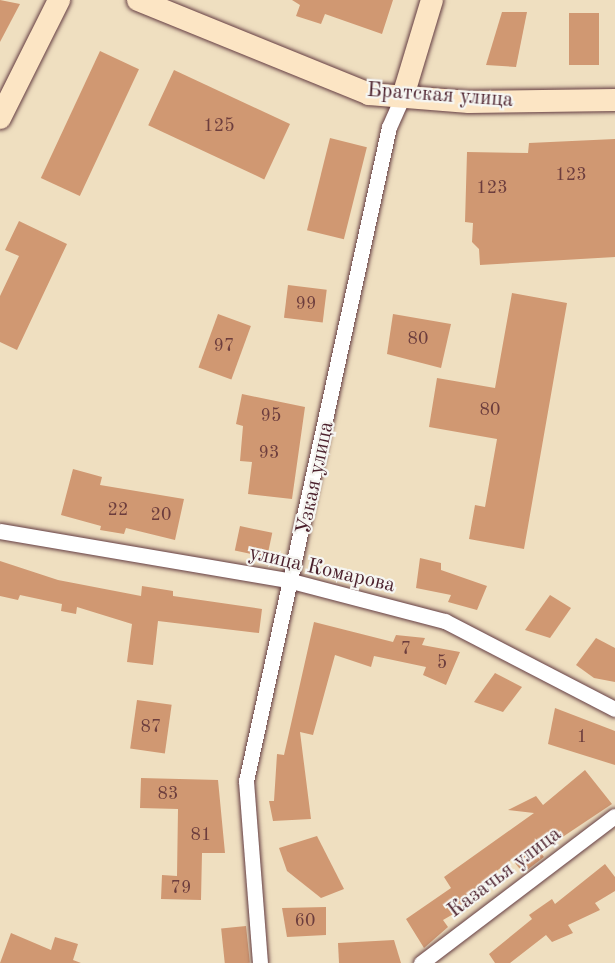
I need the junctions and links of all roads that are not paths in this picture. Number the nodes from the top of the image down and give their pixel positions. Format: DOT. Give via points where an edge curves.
graph roads {
  1 [pos="59,0"];
  2 [pos="138,0"];
  3 [pos="432,0"];
  4 [pos="403,96"];
  5 [pos="615,100"];
  6 [pos="0,118"];
  7 [pos="0,531"];
  8 [pos="291,581"];
  9 [pos="615,709"];
  10 [pos="615,816"];
  11 [pos="260,963"];
  12 [pos="421,963"];
  1 -- 6 [label="main road"];
  2 -- 4 [label="main road, Братская улица" via="339,85"];
  3 -- 4 [label="main road, Узкая улица"];
  4 -- 5 [label="main road, Братская улица" via="469,102"];
  4 -- 8 [label="street, Узкая улица" via="389,127"];
  7 -- 8 [label="street, улица Комарова"];
  8 -- 9 [label="street, улица Комарова" via="445,621"];
  8 -- 11 [label="street, Узкая улица" via="246,781"];
  10 -- 12 [label="street, Казачья улица"];
}
